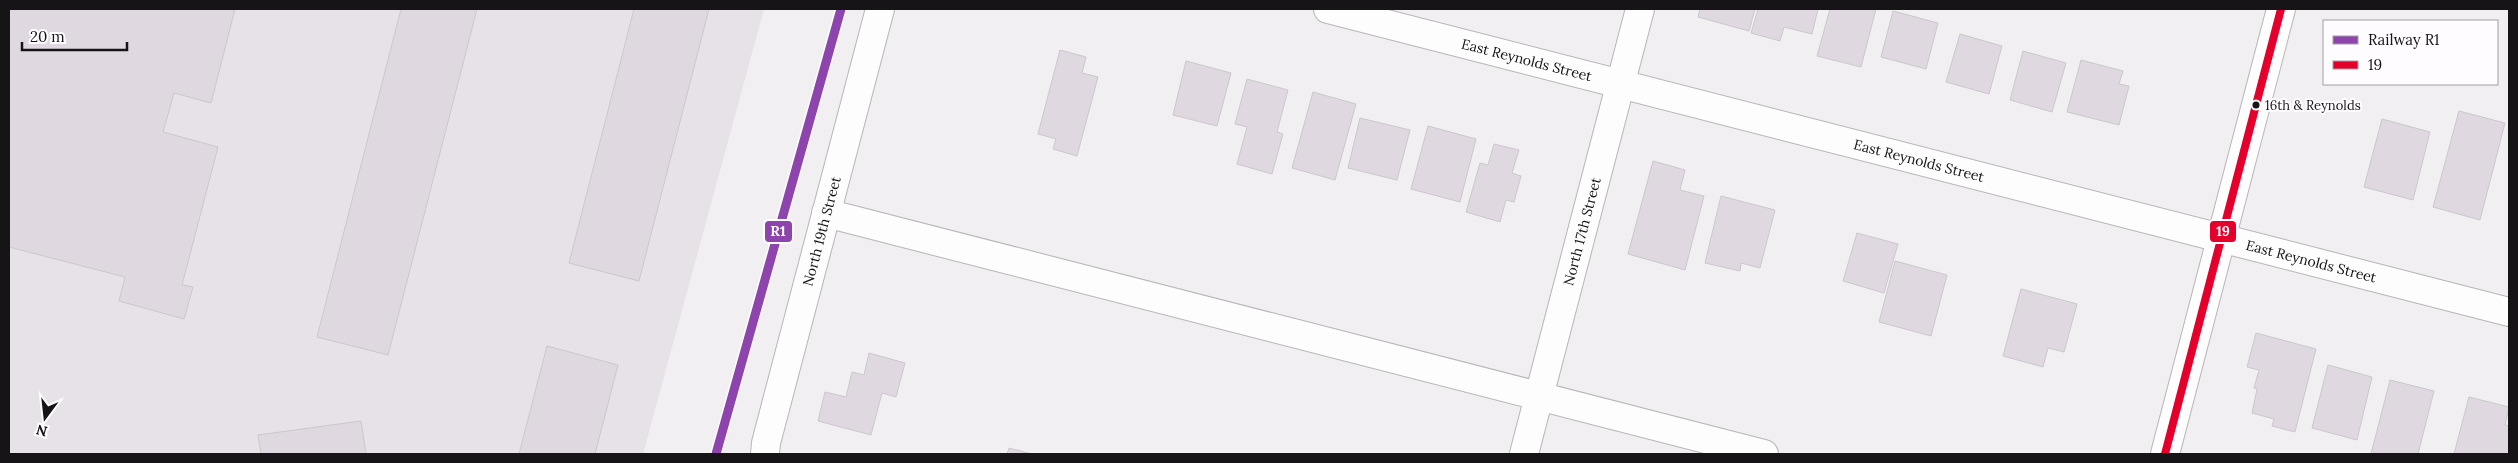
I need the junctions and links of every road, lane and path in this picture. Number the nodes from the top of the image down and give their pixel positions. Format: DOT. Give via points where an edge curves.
graph roads {
  1 [pos="880,9"];
  2 [pos="1328,9"];
  3 [pos="1640,9"];
  4 [pos="2281,9"];
  5 [pos="1619,83"];
  6 [pos="826,213"];
  7 [pos="2220,239"];
  8 [pos="2509,312"];
  9 [pos="1539,396"];
  10 [pos="765,454"];
  11 [pos="1524,454"];
  12 [pos="1764,454"];
  13 [pos="2165,454"];
  1 -- 6 [label="street, North 19th Street"];
  2 -- 5 [label="street, East Reynolds Street"];
  3 -- 5 [label="street, North 17th Street"];
  4 -- 7 [label="street"];
  5 -- 7 [label="street, East Reynolds Street"];
  5 -- 9 [label="street, North 17th Street"];
  6 -- 9 [label="street"];
  6 -- 10 [label="street, North 19th Street"];
  7 -- 8 [label="street, East Reynolds Street"];
  7 -- 13 [label="street"];
  9 -- 11 [label="street, North 17th Street"];
  9 -- 12 [label="street"];
}
